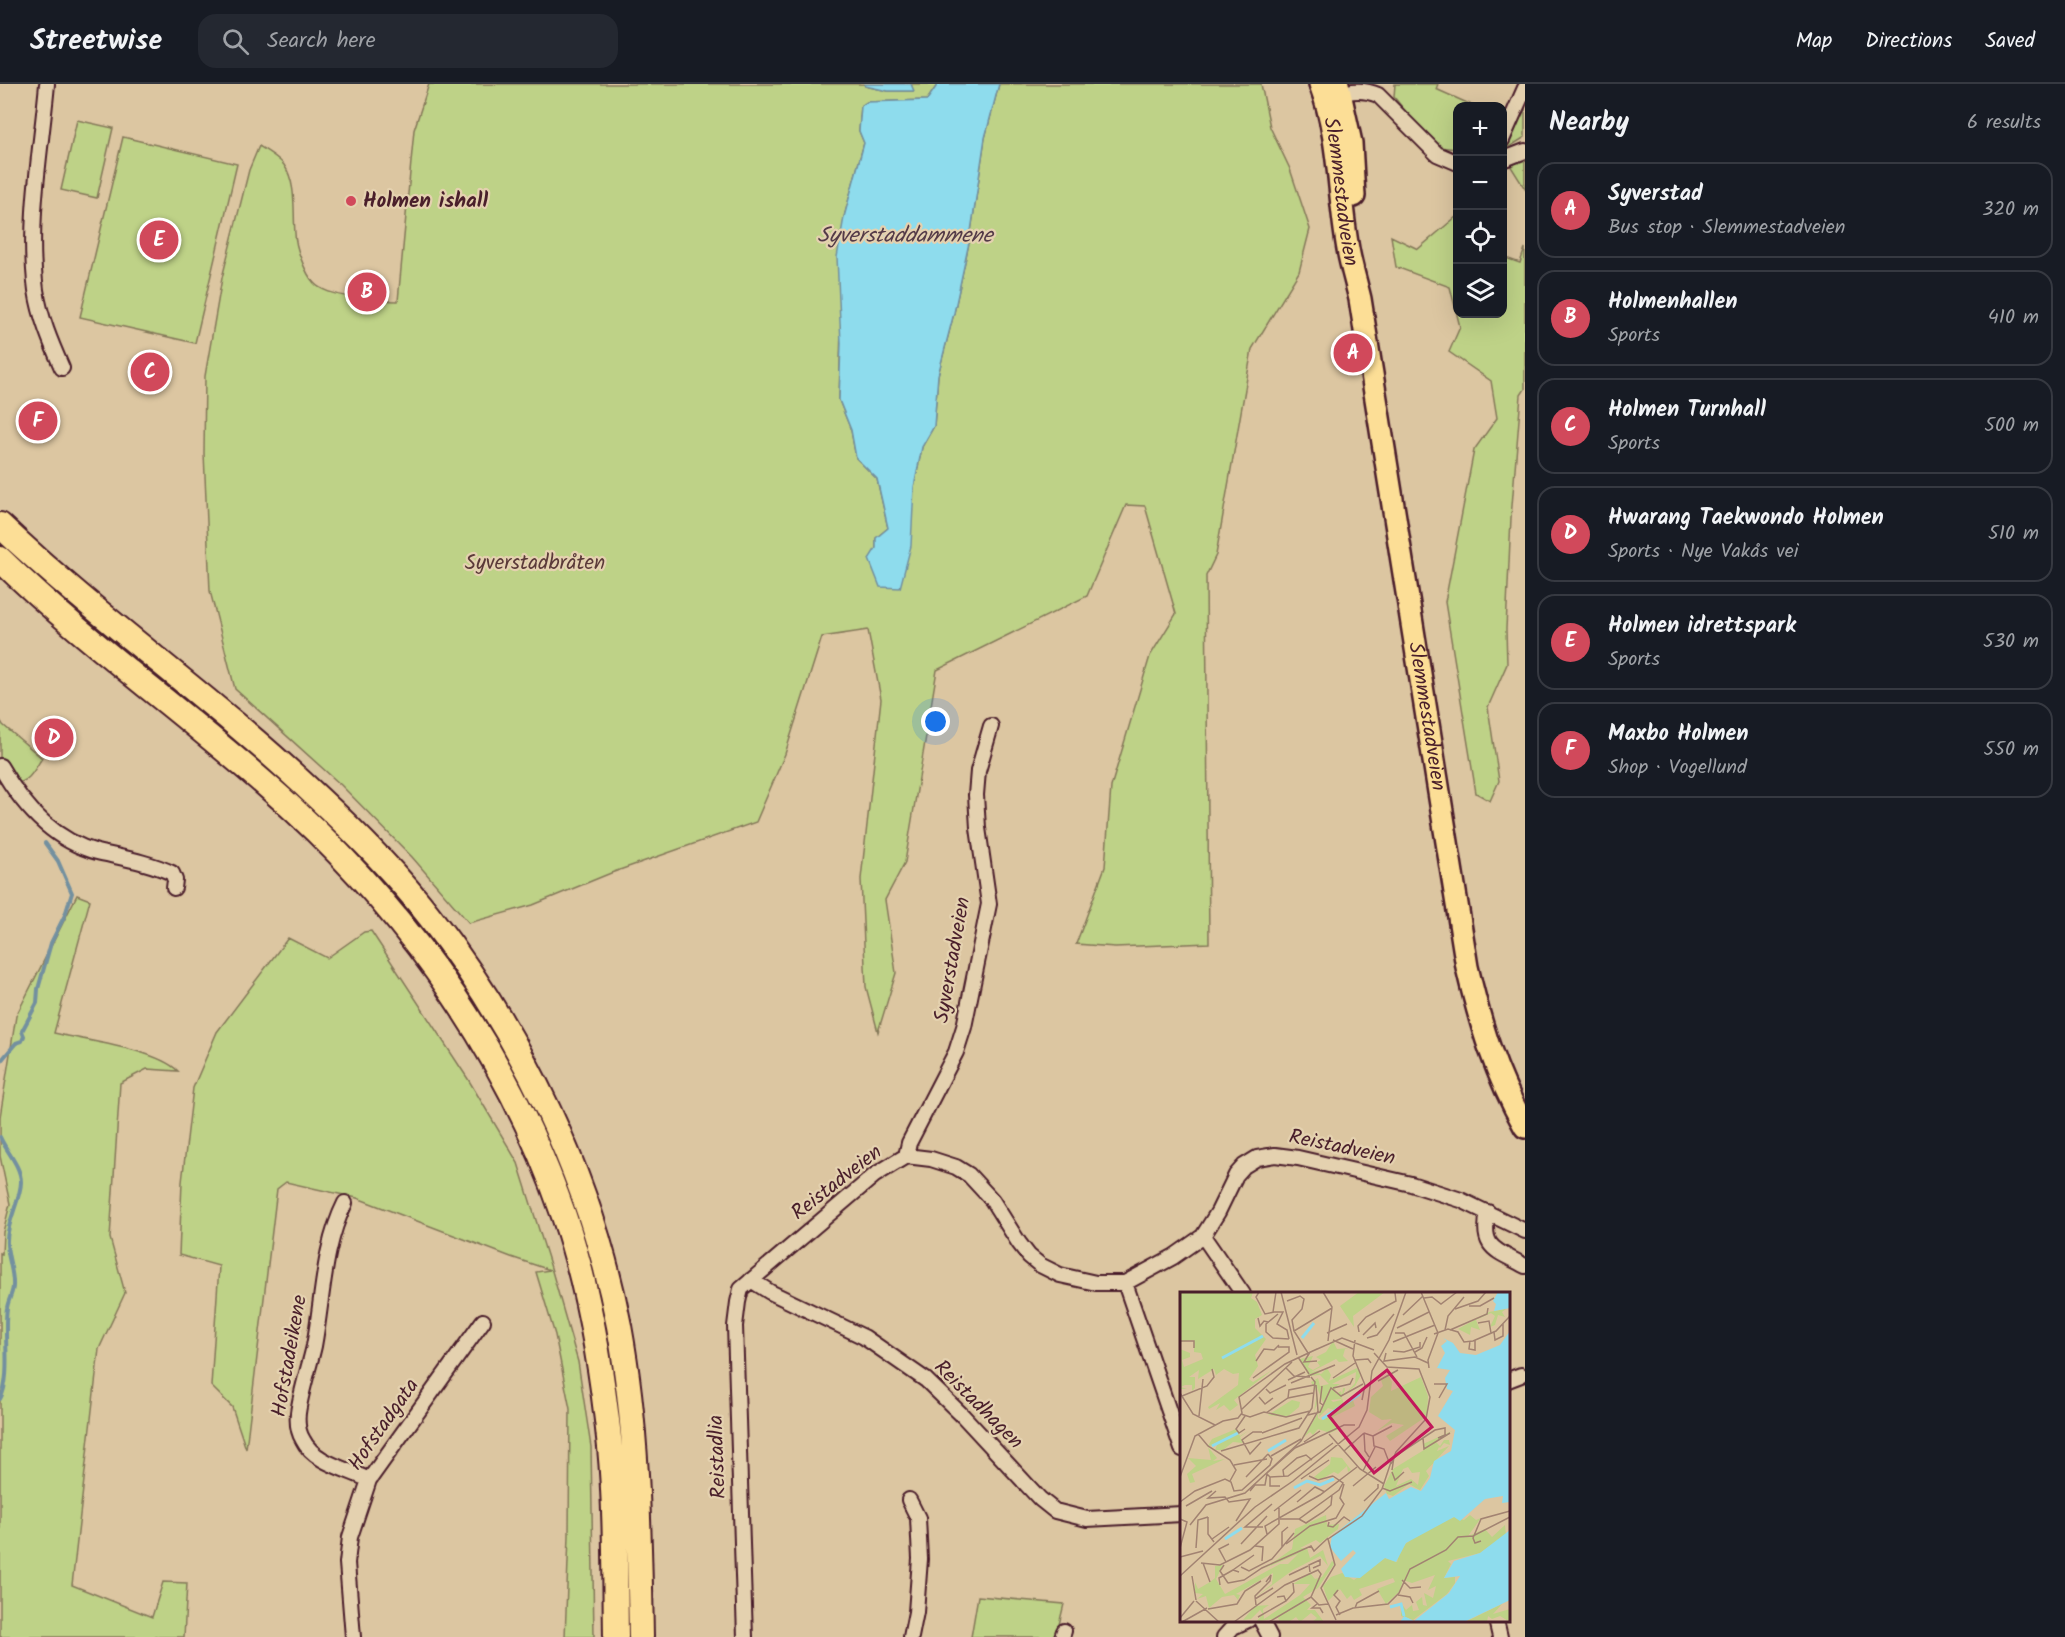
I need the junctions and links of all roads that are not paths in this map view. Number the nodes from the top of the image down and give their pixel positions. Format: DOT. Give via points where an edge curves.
graph roads {
  1 [pos="47,84"];
  2 [pos="1525,88"];
  3 [pos="1331,90"];
  4 [pos="1507,131"];
  5 [pos="1525,151"];
  6 [pos="1507,158"];
  7 [pos="1453,161"];
  8 [pos="62,368"];
  9 [pos="0,525"];
  10 [pos="0,559"];
  11 [pos="991,726"];
  12 [pos="0,766"];
  13 [pos="174,888"];
  14 [pos="1525,1127"];
  15 [pos="906,1156"];
  16 [pos="345,1203"];
  17 [pos="1488,1212"];
  18 [pos="1525,1231"];
  19 [pos="1203,1236"];
  20 [pos="1525,1266"];
  21 [pos="751,1280"];
  22 [pos="1125,1283"];
  23 [pos="1242,1292"];
  24 [pos="483,1321"];
  25 [pos="1180,1441"];
  26 [pos="369,1480"];
  27 [pos="909,1500"];
  28 [pos="1180,1514"];
  29 [pos="1244,1622"];
  30 [pos="1262,1622"];
  31 [pos="1496,1622"];
  32 [pos="353,1637"];
  33 [pos="616,1637"];
  34 [pos="641,1637"];
  35 [pos="745,1637"];
  36 [pos="911,1637"];
  37 [pos="1224,1637"];
  38 [pos="1270,1637"];
  39 [pos="1500,1637"];
  1 -- 8 [label="street" via="33,249 37,292"];
  2 -- 4 [label="street"];
  3 -- 7 [label="street" via="1369,91 1378,95 1437,154"];
  3 -- 14 [label="main road, Slemmestadveien" via="1353,164 1360,299 1467,967 1496,1069"];
  5 -- 6 [label="street"];
  9 -- 34 [label="highway" via="104,618 281,764 351,829 429,915 501,1021 566,1152 606,1270 620,1336 635,1446"];
  10 -- 33 [label="highway" via="266,785 334,848 372,888 442,975 480,1036 543,1161 582,1280 610,1447"];
  11 -- 15 [label="street, Syverstadveien" via="978,771 976,795 989,904 956,1052"];
  12 -- 13 [label="street" via="34,815 64,838 95,851 156,865 172,873"];
  15 -- 21 [label="street, Reistadveien" via="875,1175"];
  15 -- 22 [label="street, Reistadveien" via="931,1158 969,1175 992,1200 1029,1256 1040,1265 1079,1281"];
  16 -- 26 [label="street, Hofstadeikene" via="330,1242 298,1427 312,1452"];
  17 -- 18 [label="street, Reistadveien"];
  17 -- 19 [label="street, Reistadveien" via="1411,1184 1275,1155 1257,1158 1236,1175"];
  17 -- 20 [label="street" via="1488,1243"];
  19 -- 22 [label="street, Reistadveien"];
  19 -- 23 [label="street"];
  21 -- 28 [label="street, Reistadhagen" via="864,1337 926,1380 1055,1511 1087,1519"];
  21 -- 35 [label="street, Reistadlia" via="741,1289 735,1326"];
  22 -- 25 [label="street"];
  24 -- 26 [label="street, Hofstadgata"];
  26 -- 32 [label="street, Hofstadgata" via="350,1537 347,1563"];
  27 -- 36 [label="street" via="918,1518 920,1559"];
  29 -- 37 [label="street"];
  30 -- 38 [label="street"];
  31 -- 39 [label="street"];
}
